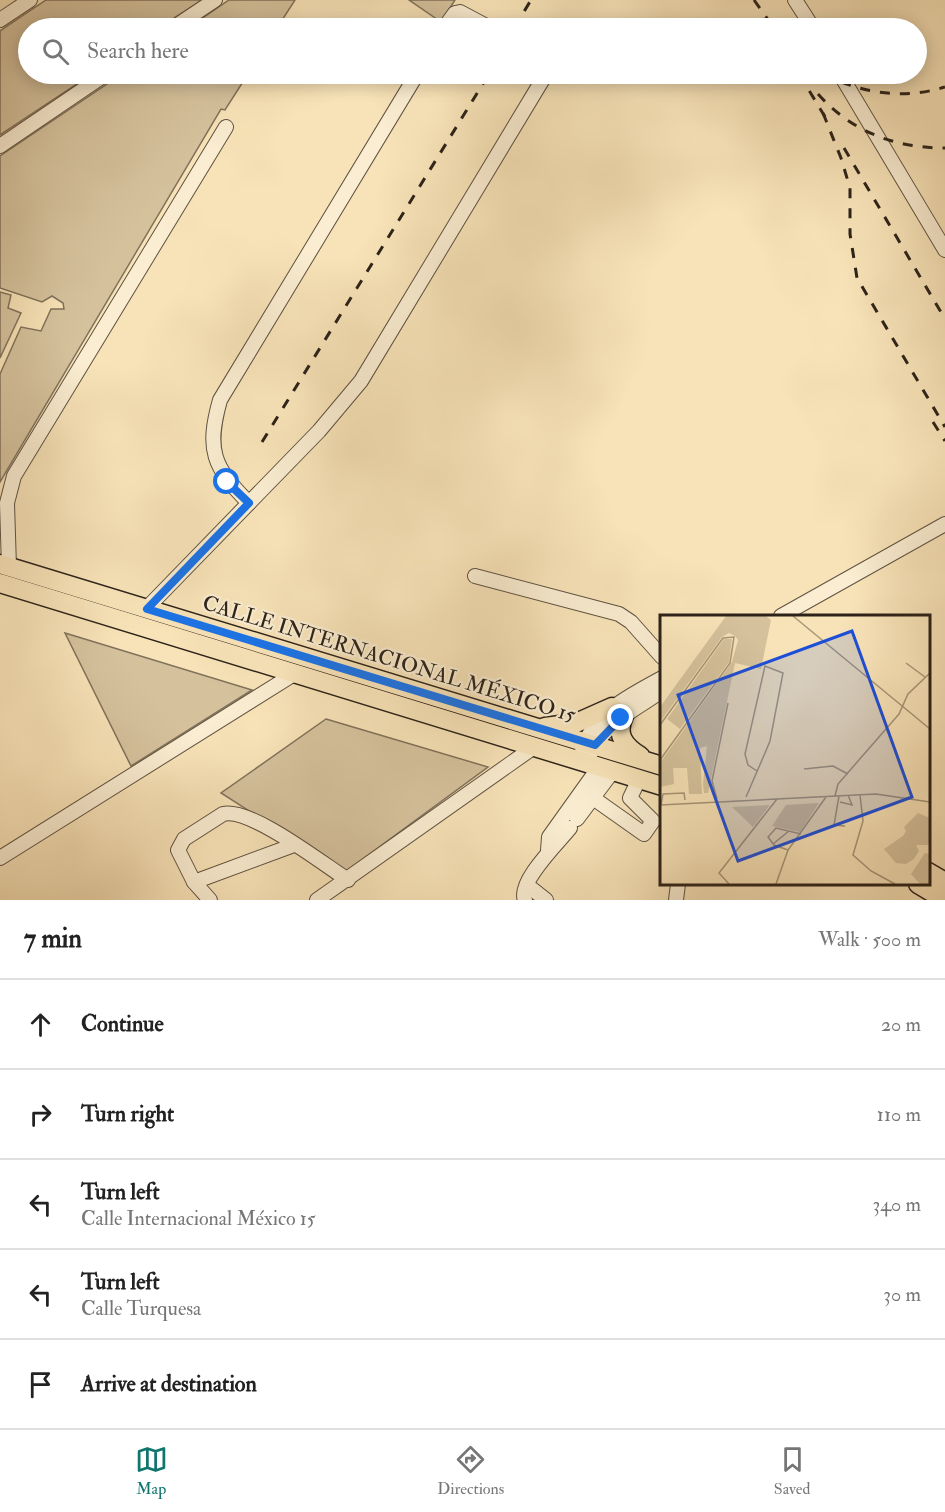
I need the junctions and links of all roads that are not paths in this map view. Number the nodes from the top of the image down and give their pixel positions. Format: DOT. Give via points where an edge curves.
graph roads {
  1 [pos="30,0"];
  2 [pos="215,0"];
  3 [pos="795,0"];
  4 [pos="187,18"];
  5 [pos="451,18"];
  6 [pos="471,18"];
  7 [pos="807,18"];
  8 [pos="0,20"];
  9 [pos="91,84"];
  10 [pos="411,84"];
  11 [pos="540,84"];
  12 [pos="846,84"];
  13 [pos="226,127"];
  14 [pos="0,146"];
  15 [pos="945,250"];
  16 [pos="249,503"];
  17 [pos="945,524"];
  18 [pos="4,565"];
  19 [pos="475,576"];
  20 [pos="0,583"];
  21 [pos="147,609"];
  22 [pos="782,615"];
  23 [pos="660,655"];
  24 [pos="294,674"];
  25 [pos="660,680"];
  26 [pos="660,692"];
  27 [pos="618,712"];
  28 [pos="538,727"];
  29 [pos="590,743"];
  30 [pos="534,747"];
  31 [pos="594,765"];
  32 [pos="658,765"];
  33 [pos="639,779"];
  34 [pos="660,785"];
  35 [pos="593,798"];
  36 [pos="294,845"];
  37 [pos="548,850"];
  38 [pos="0,858"];
  39 [pos="930,873"];
  40 [pos="348,880"];
  41 [pos="194,882"];
  42 [pos="945,882"];
  43 [pos="527,885"];
  44 [pos="678,885"];
  45 [pos="920,885"];
  46 [pos="210,900"];
  47 [pos="317,900"];
  48 [pos="525,900"];
  49 [pos="546,900"];
  50 [pos="676,900"];
  51 [pos="945,900"];
  1 -- 8 [label="street"];
  2 -- 4 [label="street"];
  3 -- 7 [label="street"];
  5 -- 6 [label="street" via="460,12"];
  9 -- 14 [label="street"];
  10 -- 16 [label="street" via="220,400 214,428 216,460 227,482"];
  11 -- 16 [label="street" via="361,381"];
  12 -- 15 [label="street"];
  13 -- 18 [label="street" via="14,476"];
  16 -- 21 [label="street"];
  17 -- 22 [label="street"];
  18 -- 21 [label="main road, CALLE INTERNACIONAL MÉXICO 15"];
  19 -- 23 [label="street" via="619,614"];
  20 -- 24 [label="main road, CALLE INTERNACIONAL MÉXICO 15"];
  21 -- 28 [label="main road, CALLE INTERNACIONAL MÉXICO 15"];
  24 -- 30 [label="main road, CALLE INTERNACIONAL MÉXICO 15"];
  24 -- 38 [label="street"];
  25 -- 27 [label="street"];
  26 -- 27 [label="street"];
  27 -- 28 [label="main road" via="576,723"];
  27 -- 29 [label="street"];
  27 -- 32 [label="main road" via="626,747"];
  28 -- 29 [label="main road, CALLE INTERNACIONAL MÉXICO 15"];
  29 -- 31 [label="street"];
  29 -- 32 [label="main road, CALLE INTERNACIONAL MÉXICO 15"];
  30 -- 31 [label="main road, CALLE INTERNACIONAL MÉXICO 15"];
  30 -- 40 [label="street"];
  31 -- 33 [label="main road, CALLE INTERNACIONAL MÉXICO 15"];
  31 -- 35 [label="street"];
  31 -- 37 [label="street" via="549,837"];
  33 -- 34 [label="main road, CALLE INTERNACIONAL MÉXICO 15"];
  33 -- 35 [label="street" via="630,798 653,821 644,834"];
  35 -- 37 [label="street" via="560,841"];
  36 -- 40 [label="street"];
  36 -- 41 [label="street"];
  36 -- 41 [label="street" via="247,815 223,814 180,844 179,856"];
  37 -- 43 [label="street"];
  39 -- 42 [label="main road"];
  40 -- 47 [label="street"];
  41 -- 46 [label="street"];
  43 -- 48 [label="street"];
  43 -- 49 [label="street"];
  44 -- 50 [label="street"];
  45 -- 51 [label="main road"];
}
